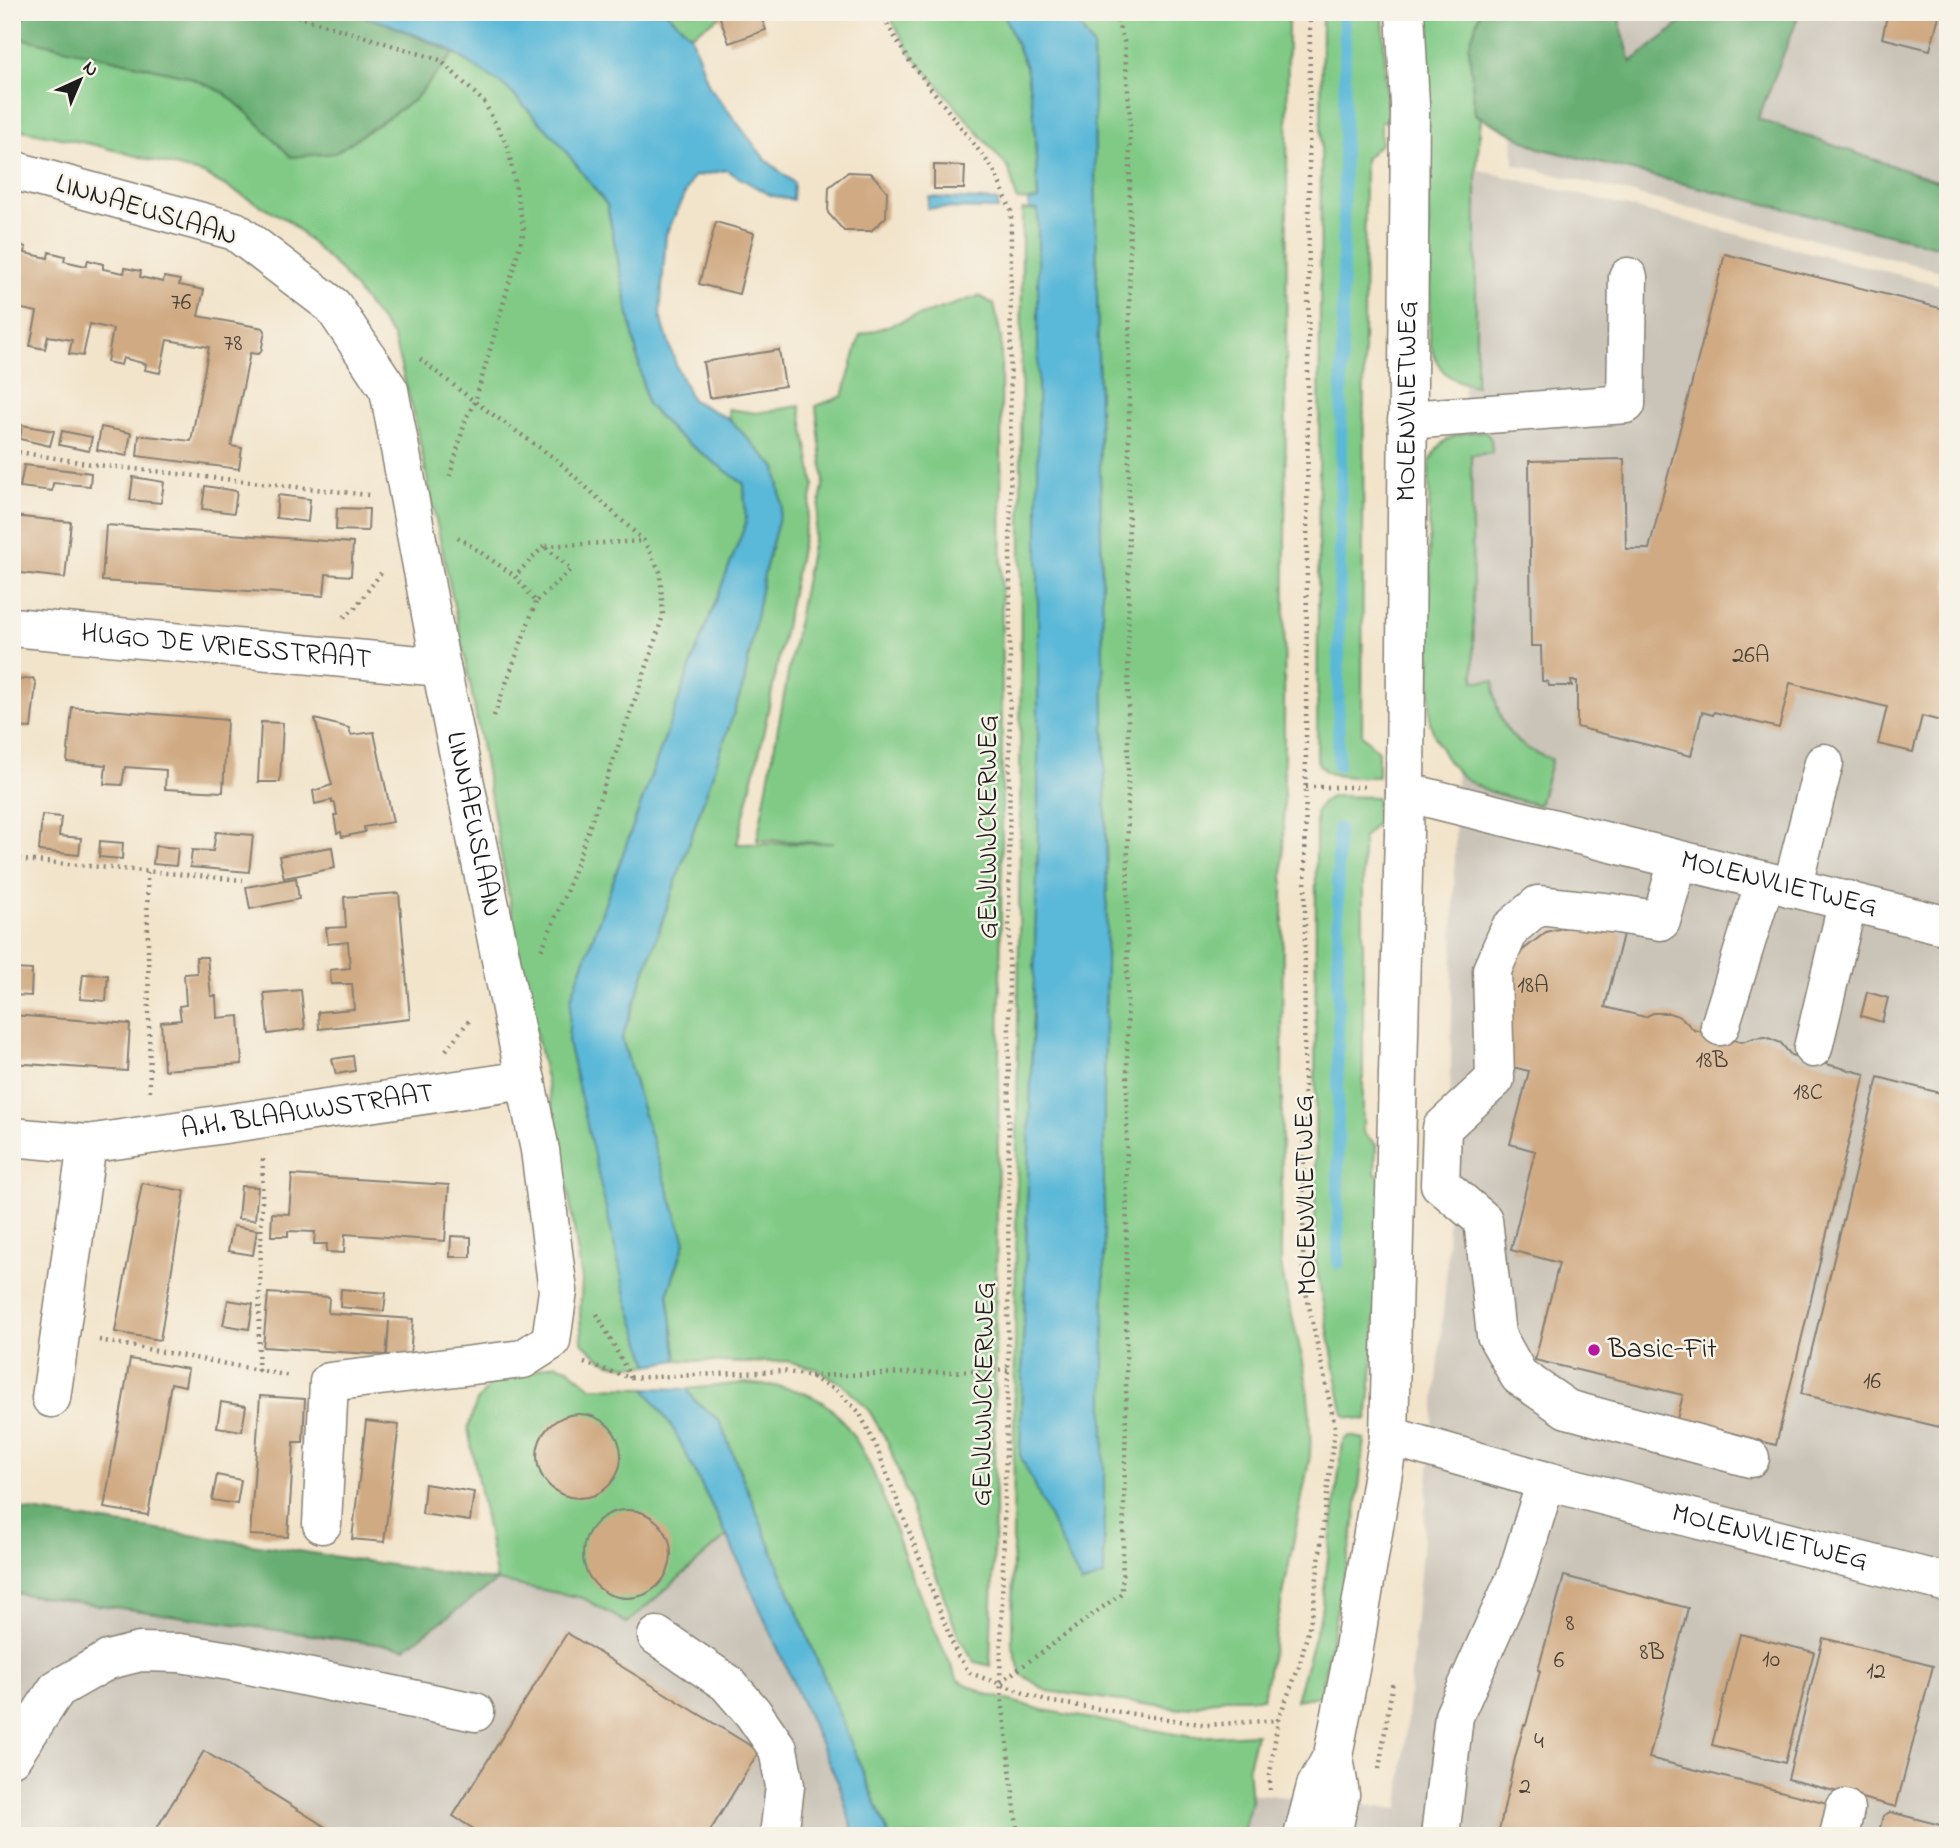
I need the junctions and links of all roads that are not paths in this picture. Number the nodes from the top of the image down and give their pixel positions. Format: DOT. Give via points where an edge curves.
graph roads {
  1 [pos="1405,12"];
  2 [pos="12,170"];
  3 [pos="1628,277"];
  4 [pos="1407,420"];
  5 [pos="12,627"];
  6 [pos="441,667"];
  7 [pos="1824,763"];
  8 [pos="1405,792"];
  9 [pos="1678,861"];
  10 [pos="1779,884"];
  11 [pos="1848,900"];
  12 [pos="1948,926"];
  13 [pos="1720,1026"];
  14 [pos="1813,1048"];
  15 [pos="526,1080"];
  16 [pos="1442,1128"];
  17 [pos="1396,1133"];
  18 [pos="12,1137"];
  19 [pos="87,1144"];
  20 [pos="51,1398"];
  21 [pos="1389,1436"];
  22 [pos="1751,1458"];
  23 [pos="1546,1481"];
  24 [pos="322,1524"];
  25 [pos="1948,1583"];
  26 [pos="657,1636"];
  27 [pos="475,1712"];
  28 [pos="1333,1755"];
  29 [pos="12,1757"];
  30 [pos="779,1836"];
  31 [pos="1303,1836"];
  32 [pos="1332,1836"];
  33 [pos="1440,1836"];
  1 -- 4 [label="street, MOLENVLIETWEG" via="1410,105"];
  2 -- 6 [label="street, LINNAEUSLAAN" via="235,232 333,306 389,390"];
  3 -- 4 [label="street" via="1626,404"];
  4 -- 8 [label="street, MOLENVLIETWEG"];
  5 -- 6 [label="street, HUGO DE VRIESSTRAAT"];
  6 -- 15 [label="street, LINNAEUSLAAN"];
  7 -- 10 [label="street"];
  8 -- 9 [label="street, MOLENVLIETWEG"];
  8 -- 17 [label="street, MOLENVLIETWEG"];
  9 -- 10 [label="street, MOLENVLIETWEG"];
  9 -- 16 [label="street" via="1661,921 1538,905 1510,929 1492,970 1494,1079"];
  10 -- 11 [label="street, MOLENVLIETWEG"];
  10 -- 13 [label="street"];
  11 -- 12 [label="street, MOLENVLIETWEG"];
  11 -- 14 [label="street"];
  15 -- 19 [label="street, A.H. BLAAUWSTRAAT"];
  15 -- 24 [label="street, LINNAEUSLAAN" via="558,1291 551,1341 523,1359 329,1382"];
  16 -- 17 [label="street"];
  16 -- 22 [label="street" via="1440,1184 1483,1220 1496,1335 1520,1376 1567,1409"];
  17 -- 21 [label="street, MOLENVLIETWEG"];
  18 -- 19 [label="street, A.H. BLAAUWSTRAAT"];
  19 -- 20 [label="street"];
  21 -- 23 [label="street, MOLENVLIETWEG"];
  21 -- 28 [label="street, MOLENVLIETWEG"];
  23 -- 25 [label="street, MOLENVLIETWEG"];
  23 -- 33 [label="street" via="1517,1575 1454,1716"];
  26 -- 30 [label="street" via="727,1683 778,1749 785,1786"];
  27 -- 29 [label="street" via="230,1661 140,1652 108,1660 57,1689"];
  28 -- 31 [label="street, MOLENVLIETWEG" via="1315,1786"];
  28 -- 32 [label="street, MOLENVLIETWEG" via="1340,1795"];
}
